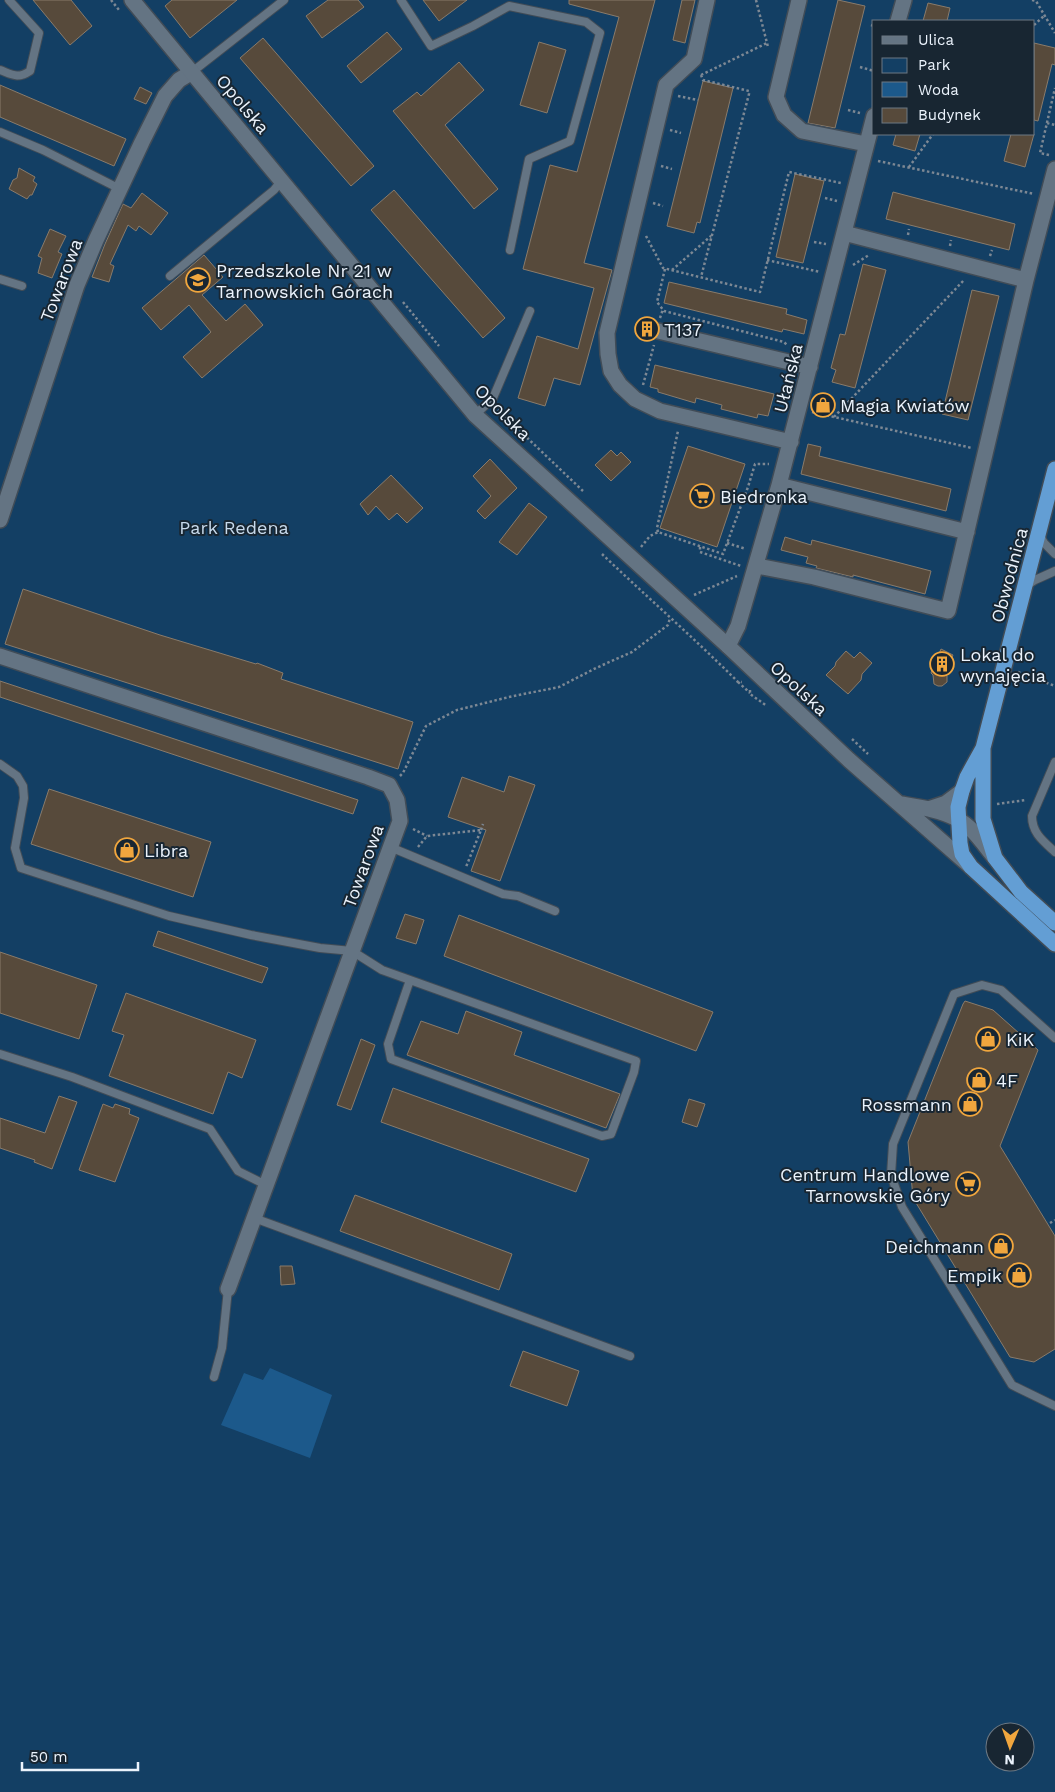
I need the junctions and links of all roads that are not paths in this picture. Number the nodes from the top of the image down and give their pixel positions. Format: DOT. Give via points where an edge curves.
graph roads {
  1 [pos="10,0"];
  2 [pos="132,0"];
  3 [pos="284,0"];
  4 [pos="401,0"];
  5 [pos="707,0"];
  6 [pos="799,0"];
  7 [pos="900,1"];
  8 [pos="898,20"];
  9 [pos="0,70"];
  10 [pos="192,72"];
  11 [pos="869,115"];
  12 [pos="0,132"];
  13 [pos="866,144"];
  14 [pos="1055,169"];
  15 [pos="282,180"];
  16 [pos="120,189"];
  17 [pos="844,233"];
  18 [pos="510,250"];
  19 [pos="170,276"];
  20 [pos="0,279"];
  21 [pos="1026,280"];
  22 [pos="22,286"];
  23 [pos="530,311"];
  24 [pos="658,331"];
  25 [pos="810,367"];
  26 [pos="475,415"];
  27 [pos="790,442"];
  28 [pos="1055,469"];
  29 [pos="779,485"];
  30 [pos="0,520"];
  31 [pos="967,532"];
  32 [pos="1039,534"];
  33 [pos="1055,554"];
  34 [pos="751,567"];
  35 [pos="1055,570"];
  36 [pos="1025,587"];
  37 [pos="728,646"];
  38 [pos="0,656"];
  39 [pos="984,748"];
  40 [pos="1055,762"];
  41 [pos="0,764"];
  42 [pos="962,791"];
  43 [pos="898,803"];
  44 [pos="986,807"];
  45 [pos="928,809"];
  46 [pos="961,825"];
  47 [pos="925,826"];
  48 [pos="390,847"];
  49 [pos="1055,852"];
  50 [pos="995,858"];
  51 [pos="971,867"];
  52 [pos="555,911"];
  53 [pos="1055,923"];
  54 [pos="1055,944"];
  55 [pos="352,951"];
  56 [pos="410,980"];
  57 [pos="1055,1038"];
  58 [pos="0,1054"];
  59 [pos="266,1185"];
  60 [pos="254,1218"];
  61 [pos="228,1288"];
  62 [pos="630,1356"];
  63 [pos="214,1377"];
  64 [pos="1055,1406"];
  1 -- 9 [label="lane" via="40,33 30,71 22,76"];
  2 -- 10 [label="street, Opolska"];
  3 -- 10 [label="lane"];
  4 -- 18 [label="lane" via="430,46 509,6 586,22 600,33 570,141 529,159"];
  5 -- 27 [label="street" via="694,59 666,84 672,94 607,333 611,371 620,386 635,399 660,411"];
  6 -- 13 [label="street" via="776,97 784,115 802,131"];
  7 -- 8 [label="street"];
  10 -- 15 [label="street, Opolska"];
  10 -- 16 [label="street, Towarowa" via="179,80 165,96"];
  11 -- 13 [label="street, Ułańska"];
  12 -- 16 [label="lane"];
  13 -- 17 [label="street, Ułańska"];
  14 -- 21 [label="street"];
  15 -- 19 [label="lane"];
  15 -- 26 [label="street, Opolska"];
  16 -- 30 [label="street, Towarowa" via="77,285"];
  17 -- 21 [label="street"];
  17 -- 25 [label="street, Ułańska"];
  20 -- 22 [label="lane"];
  21 -- 31 [label="street"];
  23 -- 26 [label="lane" via="493,398"];
  24 -- 25 [label="street"];
  25 -- 27 [label="street, Ułańska"];
  26 -- 37 [label="street, Opolska"];
  27 -- 29 [label="street, Ułańska"];
  28 -- 32 [label="highway, Obwodnica"];
  29 -- 31 [label="street"];
  29 -- 34 [label="street, Ułańska"];
  31 -- 34 [label="street" via="948,611 812,584"];
  32 -- 33 [label="lane"];
  32 -- 36 [label="highway, Obwodnica"];
  34 -- 37 [label="street, Ułańska" via="738,626"];
  35 -- 36 [label="lane"];
  36 -- 39 [label="highway, Obwodnica"];
  37 -- 43 [label="street, Opolska"];
  38 -- 48 [label="street, Towarowa" via="389,785 397,800 400,821"];
  39 -- 42 [label="highway, Obwodnica"];
  39 -- 44 [label="highway, Obwodnica"];
  40 -- 49 [label="lane" via="1032,816 1036,835"];
  41 -- 55 [label="lane" via="17,776 23,786 24,798 15,848 21,868 169,916 251,936"];
  42 -- 45 [label="street" via="946,803"];
  42 -- 46 [label="highway, Obwodnica" via="958,807"];
  43 -- 45 [label="street, Opolska"];
  43 -- 47 [label="street, Opolska"];
  44 -- 46 [label="street" via="976,820"];
  44 -- 50 [label="highway, Obwodnica" via="986,833"];
  45 -- 46 [label="street, Opolska"];
  46 -- 47 [label="street" via="939,830"];
  46 -- 50 [label="street, Opolska"];
  46 -- 51 [label="highway, Obwodnica" via="962,854"];
  47 -- 51 [label="street, Opolska"];
  48 -- 52 [label="lane" via="503,894 518,896"];
  48 -- 55 [label="street, Towarowa"];
  50 -- 53 [label="highway, Obwodnica" via="1021,892"];
  51 -- 54 [label="highway"];
  55 -- 56 [label="lane" via="382,970"];
  55 -- 59 [label="street, Towarowa"];
  56 -- 56 [label="lane" via="636,1061 610,1134 602,1136 391,1059 388,1044"];
  57 -- 64 [label="lane" via="1001,990 982,985 954,994 893,1144 891,1175 902,1207 1012,1385"];
  58 -- 59 [label="lane" via="72,1077 210,1129 238,1171"];
  59 -- 60 [label="street, Towarowa"];
  60 -- 61 [label="street, Towarowa"];
  60 -- 62 [label="lane"];
  61 -- 63 [label="lane" via="222,1348"];
}
